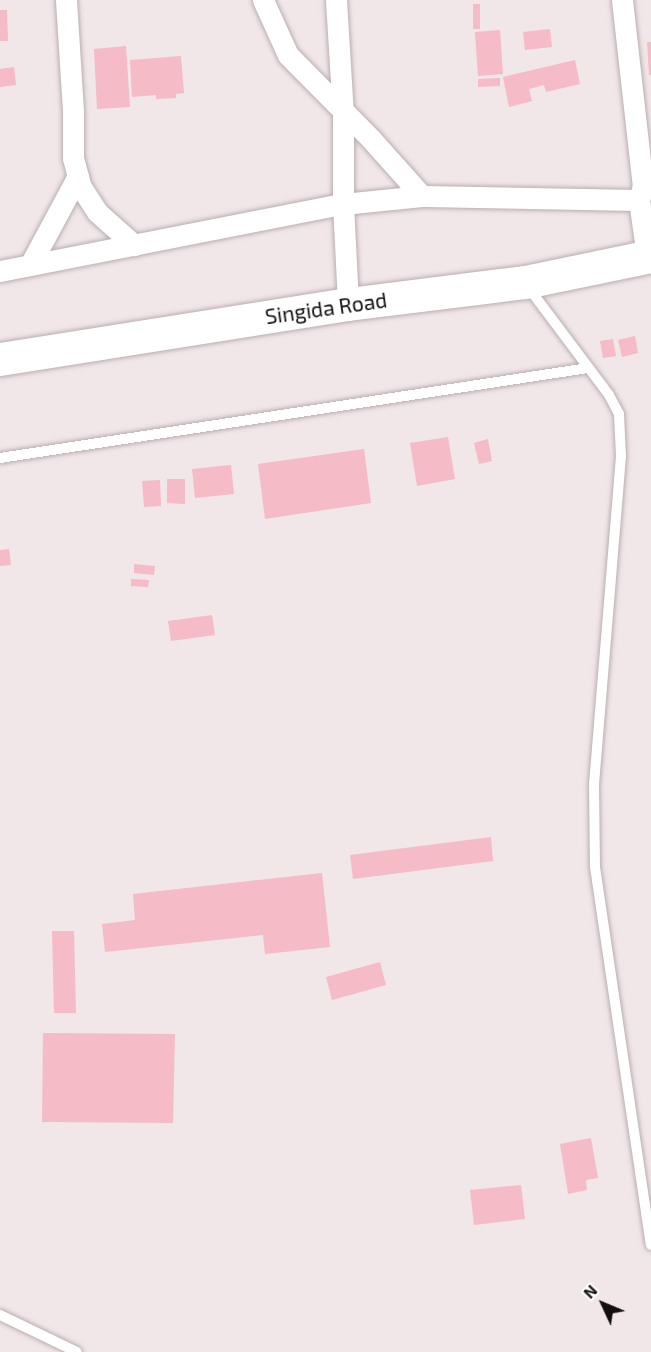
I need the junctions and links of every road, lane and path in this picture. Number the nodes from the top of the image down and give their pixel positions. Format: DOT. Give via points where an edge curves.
graph roads {
  1 [pos="66,0"];
  2 [pos="262,0"];
  3 [pos="336,0"];
  4 [pos="622,0"];
  5 [pos="343,112"];
  6 [pos="78,176"];
  7 [pos="644,190"];
  8 [pos="422,196"];
  9 [pos="343,204"];
  10 [pos="134,245"];
  11 [pos="649,256"];
  12 [pos="30,265"];
  13 [pos="0,271"];
  14 [pos="525,282"];
  15 [pos="348,304"];
  16 [pos="0,359"];
  17 [pos="588,368"];
  18 [pos="0,458"];
  19 [pos="651,1245"];
  20 [pos="0,1315"];
  21 [pos="77,1352"];
  1 -- 6 [label="street" via="73,158"];
  2 -- 5 [label="street" via="288,55"];
  3 -- 5 [label="street"];
  4 -- 7 [label="street"];
  5 -- 8 [label="street"];
  5 -- 9 [label="street"];
  6 -- 10 [label="street" via="97,212"];
  6 -- 12 [label="street"];
  7 -- 8 [label="street"];
  7 -- 11 [label="street"];
  8 -- 9 [label="street"];
  9 -- 10 [label="street"];
  9 -- 15 [label="street"];
  10 -- 12 [label="street"];
  11 -- 14 [label="highway, Singida Road"];
  12 -- 13 [label="street"];
  14 -- 15 [label="highway, Singida Road"];
  14 -- 17 [label="lane"];
  15 -- 16 [label="highway, Singida Road"];
  17 -- 18 [label="lane"];
  17 -- 19 [label="lane" via="619,414 621,456 594,786 595,867"];
  20 -- 21 [label="lane"];
}
